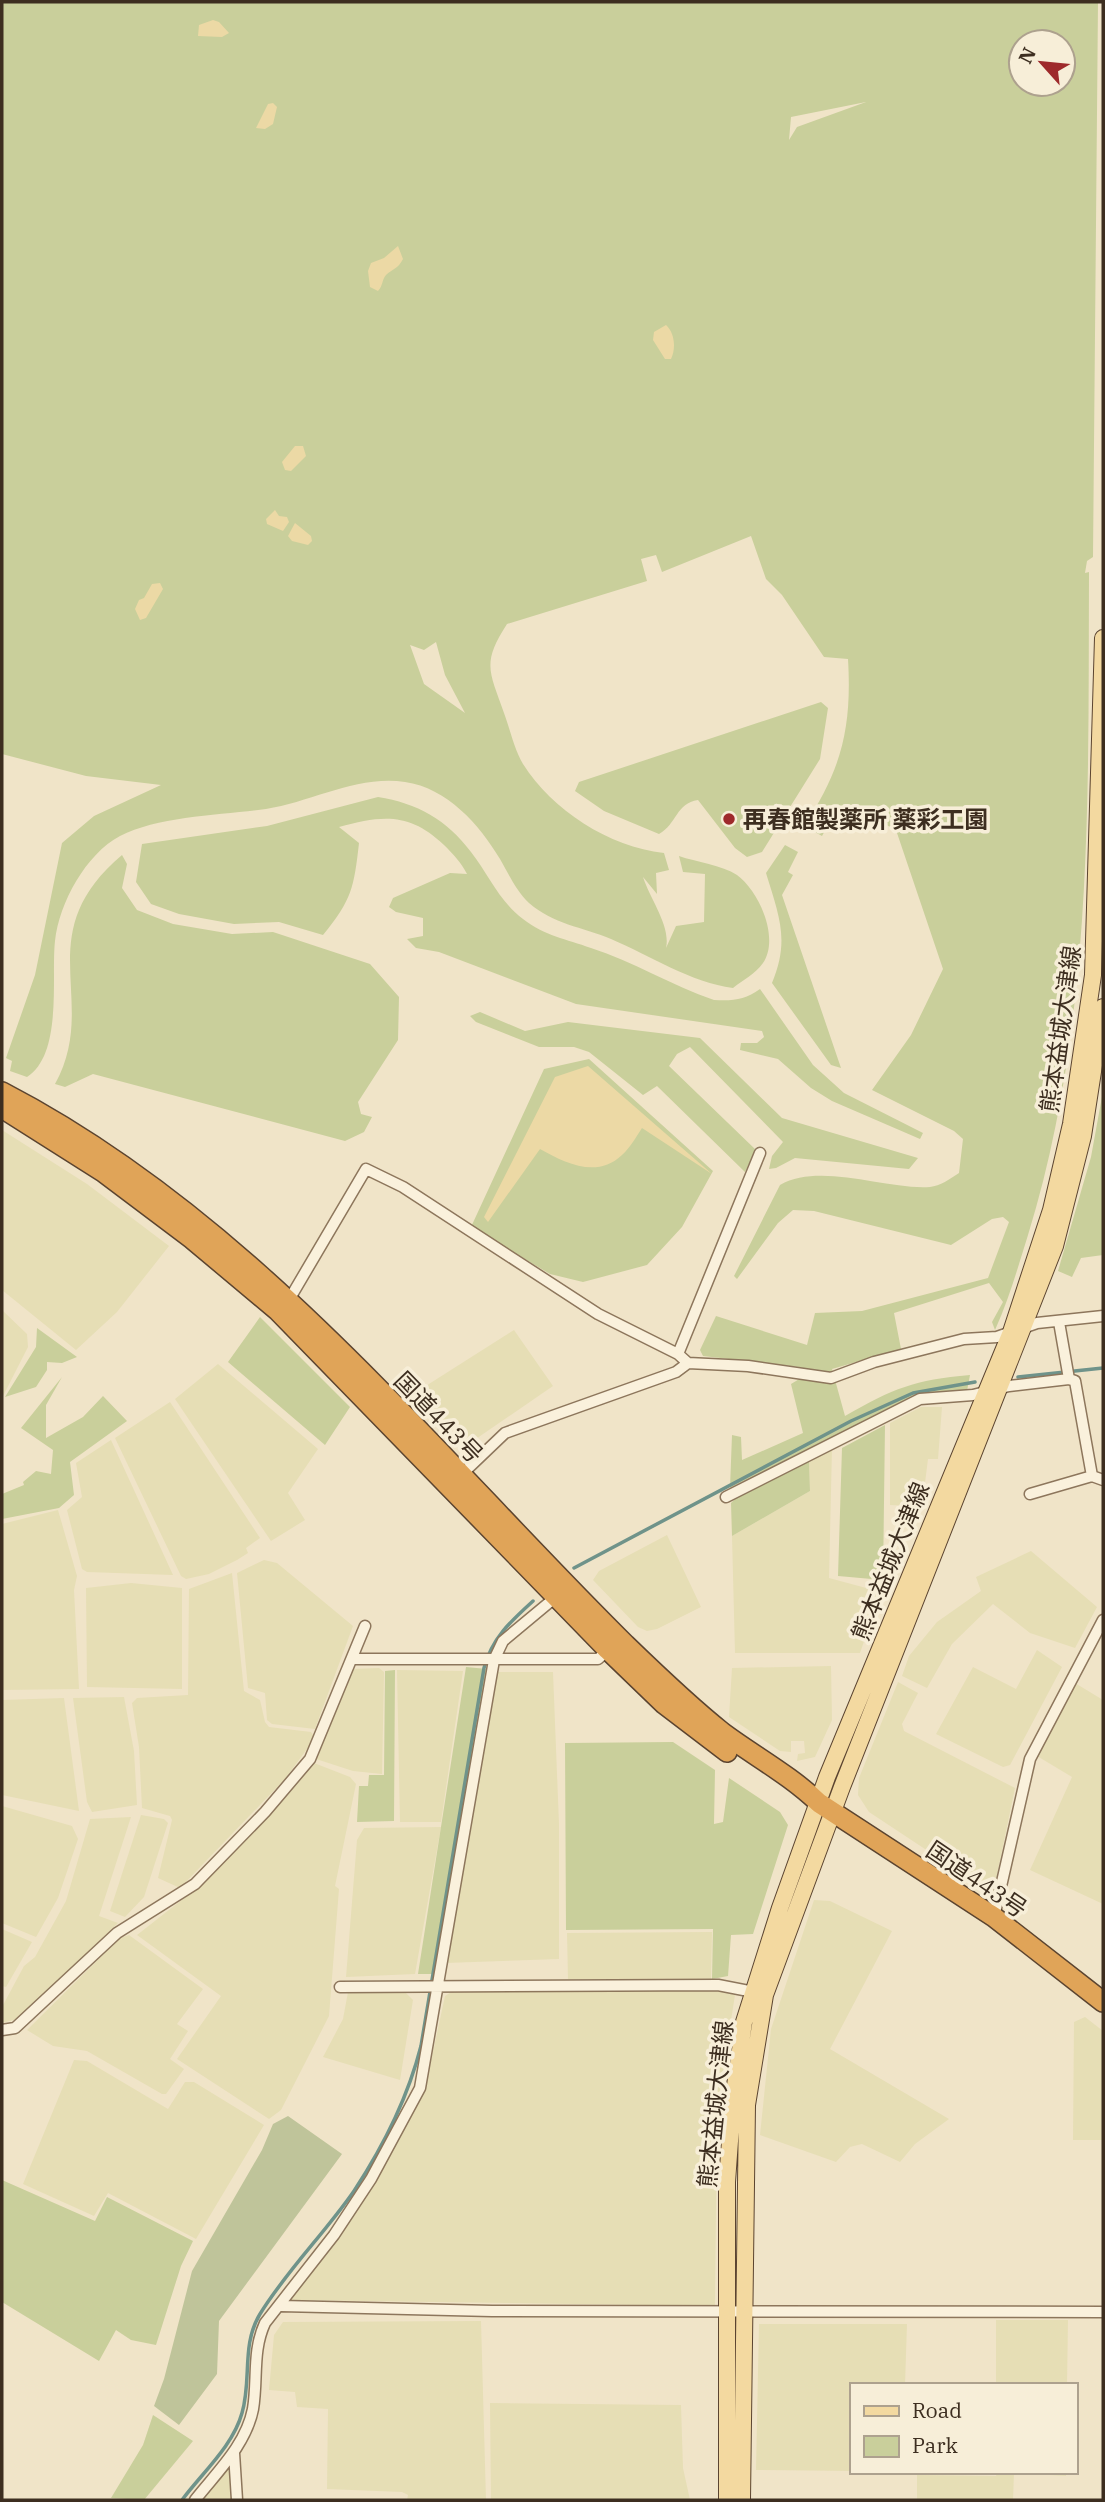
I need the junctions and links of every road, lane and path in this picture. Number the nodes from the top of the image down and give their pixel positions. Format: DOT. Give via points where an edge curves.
graph roads {
  1 [pos="1103,638"];
  2 [pos="1103,1007"];
  3 [pos="2,1092"];
  4 [pos="2,1108"];
  5 [pos="760,1153"];
  6 [pos="283,1307"];
  7 [pos="1103,1316"];
  8 [pos="1059,1322"];
  9 [pos="1018,1330"];
  10 [pos="678,1354"];
  11 [pos="688,1363"];
  12 [pos="1068,1373"];
  13 [pos="991,1391"];
  14 [pos="1098,1478"];
  15 [pos="456,1479"];
  16 [pos="1030,1494"];
  17 [pos="726,1497"];
  18 [pos="556,1596"];
  19 [pos="1103,1620"];
  20 [pos="365,1626"];
  21 [pos="608,1650"];
  22 [pos="352,1659"];
  23 [pos="488,1660"];
  24 [pos="826,1808"];
  25 [pos="994,1917"];
  26 [pos="431,1986"];
  27 [pos="340,1987"];
  28 [pos="758,1993"];
  29 [pos="1103,2002"];
  30 [pos="2,2030"];
  31 [pos="281,2306"];
  32 [pos="736,2310"];
  33 [pos="1103,2312"];
  34 [pos="234,2453"];
  35 [pos="195,2500"];
  36 [pos="237,2500"];
  37 [pos="727,2500"];
  38 [pos="743,2500"];
  1 -- 9 [label="main road, 熊本益城大津線" via="1092,987 1068,1137"];
  2 -- 9 [label="main road, 熊本益城大津線" via="1068,1207"];
  3 -- 6 [label="highway, 国道443号" via="112,1157 203,1227"];
  4 -- 6 [label="highway, 国道443号" via="103,1172"];
  5 -- 10 [label="street"];
  6 -- 10 [label="street" via="366,1169 598,1314"];
  6 -- 15 [label="highway, 国道443号"];
  7 -- 8 [label="street"];
  8 -- 9 [label="street"];
  8 -- 12 [label="street"];
  9 -- 11 [label="street" via="951,1342 831,1378"];
  9 -- 13 [label="main road, 熊本益城大津線"];
  10 -- 11 [label="street"];
  11 -- 15 [label="street" via="676,1372 505,1433"];
  12 -- 13 [label="street"];
  12 -- 14 [label="street" via="1075,1381"];
  13 -- 17 [label="street" via="920,1399"];
  13 -- 24 [label="main road, 熊本益城大津線"];
  14 -- 16 [label="street"];
  15 -- 18 [label="highway, 国道443号"];
  15 -- 24 [label="highway, 国道443号" via="677,1694"];
  18 -- 21 [label="highway, 国道443号"];
  18 -- 23 [label="street" via="503,1641"];
  19 -- 25 [label="street" via="1030,1759"];
  20 -- 22 [label="street"];
  21 -- 23 [label="street" via="598,1659"];
  21 -- 24 [label="highway, 国道443号" via="664,1704 730,1754 794,1797"];
  22 -- 23 [label="street"];
  22 -- 30 [label="street" via="310,1759 265,1812 195,1884 117,1933 15,2028"];
  23 -- 26 [label="street"];
  24 -- 25 [label="highway, 国道443号"];
  24 -- 28 [label="main road, 熊本益城大津線"];
  25 -- 29 [label="highway, 国道443号"];
  26 -- 27 [label="street"];
  26 -- 28 [label="street" via="718,1985"];
  26 -- 31 [label="street" via="425,2067 411,2107 364,2190"];
  28 -- 32 [label="main road, 熊本益城大津線" via="744,2022 727,2182"];
  31 -- 32 [label="street"];
  31 -- 34 [label="street" via="258,2338 253,2410"];
  32 -- 33 [label="street"];
  32 -- 37 [label="main road, 熊本益城大津線"];
  32 -- 38 [label="main road, 熊本益城大津線"];
  34 -- 35 [label="street"];
  34 -- 36 [label="street"];
}
